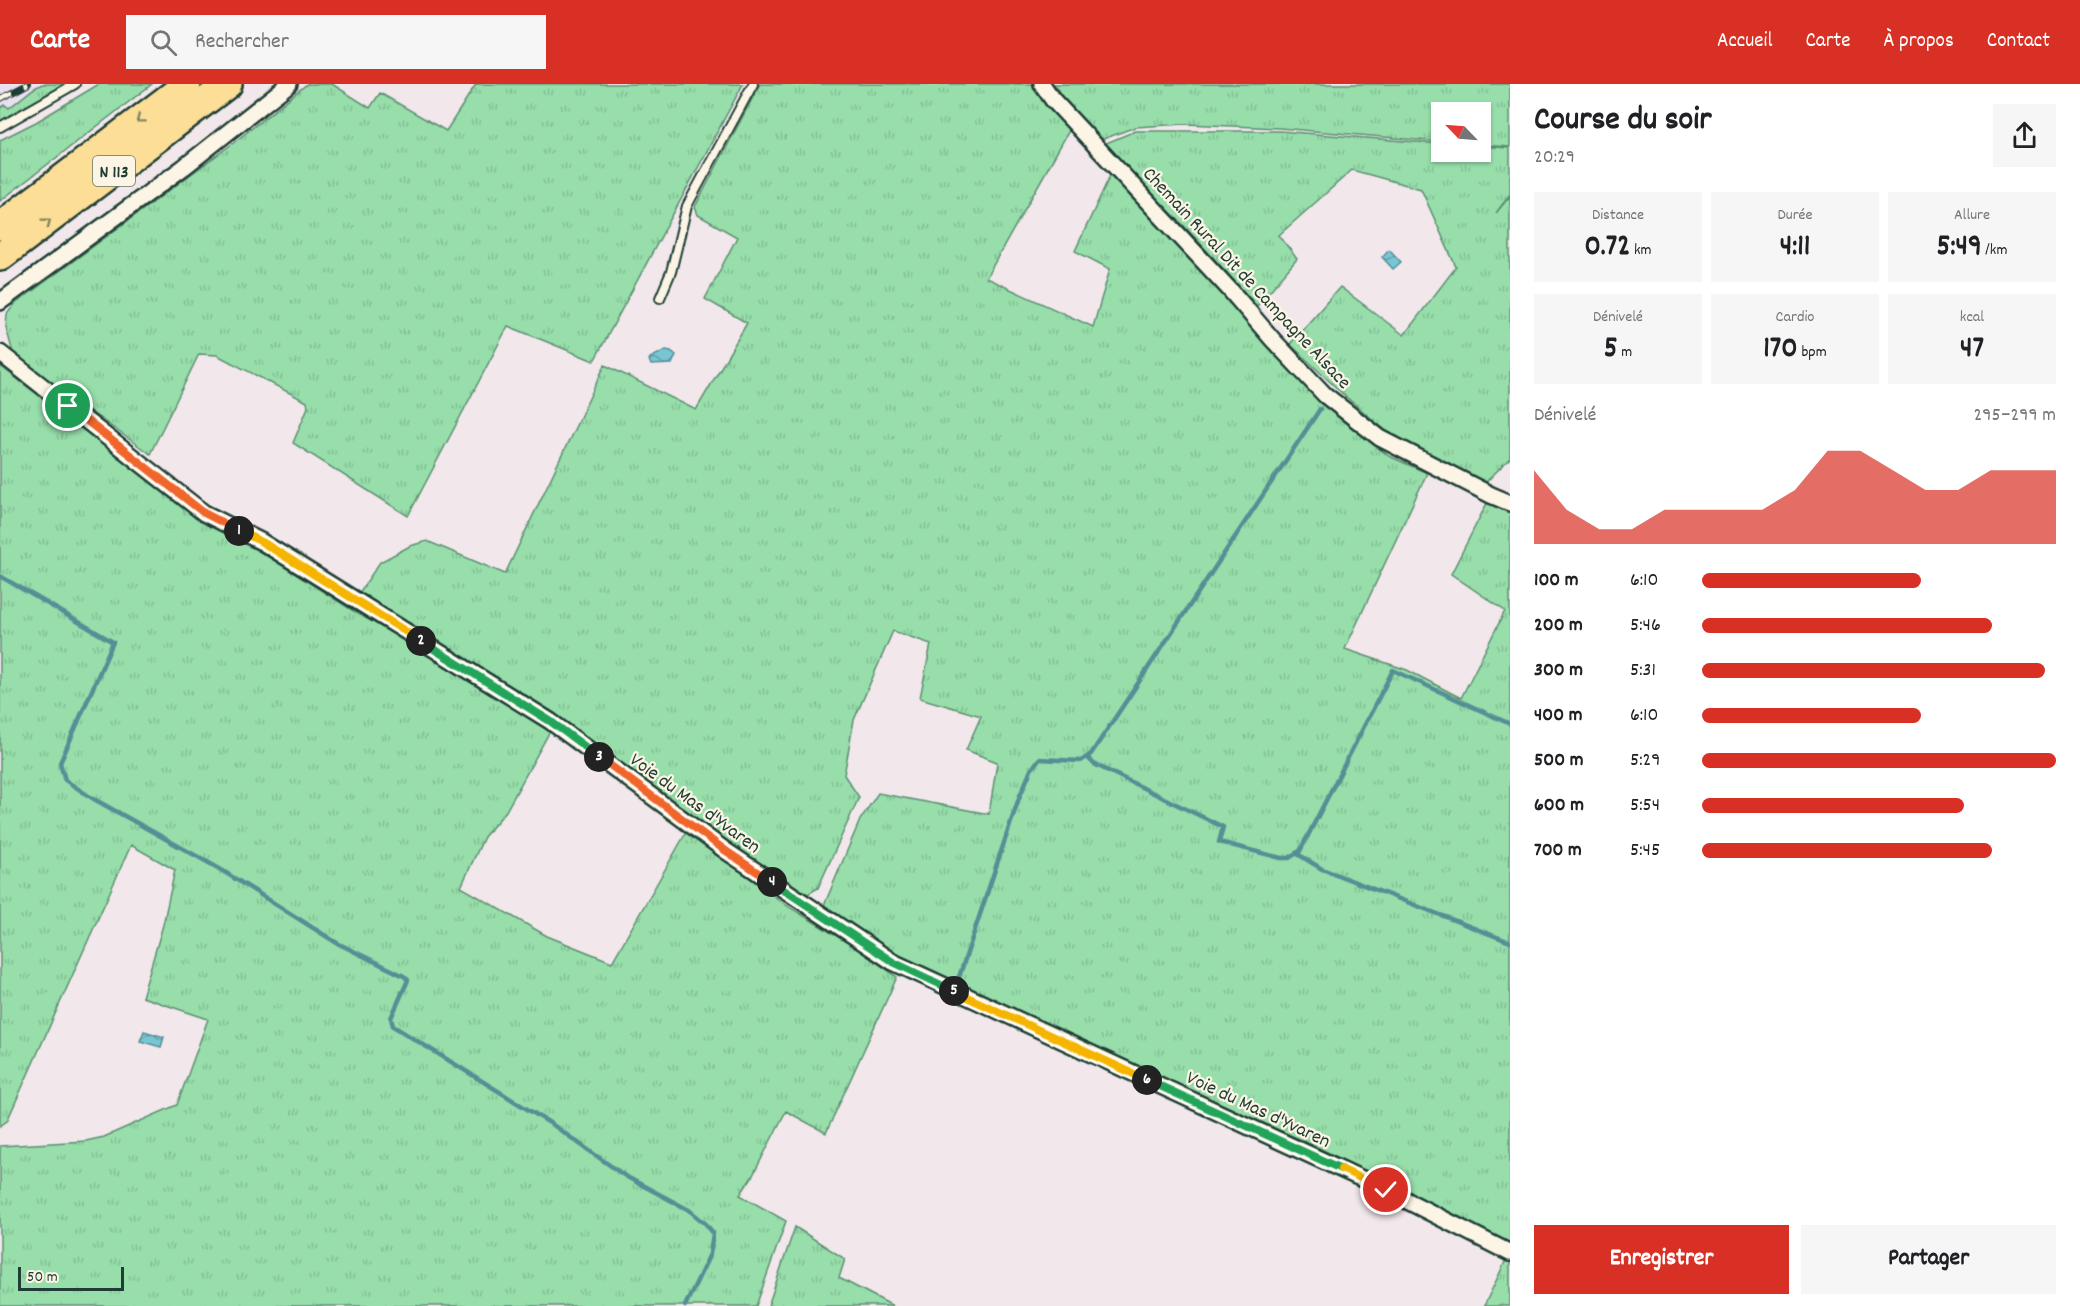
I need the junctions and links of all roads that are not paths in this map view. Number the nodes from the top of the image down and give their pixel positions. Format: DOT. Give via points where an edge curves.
graph roads {
  1 [pos="75,84"];
  2 [pos="187,84"];
  3 [pos="228,84"];
  4 [pos="289,84"];
  5 [pos="753,84"];
  6 [pos="1042,84"];
  7 [pos="0,127"];
  8 [pos="0,226"];
  9 [pos="0,257"];
  10 [pos="660,298"];
  11 [pos="0,302"];
  12 [pos="0,353"];
  13 [pos="1510,503"];
  14 [pos="1510,1253"];
  1 -- 7 [label="lane"];
  2 -- 8 [label="highway, N 113, one-way"];
  9 -- 3 [label="highway, N 113, one-way"];
  4 -- 11 [label="street" via="184,167"];
  5 -- 10 [label="lane" via="687,206 671,272"];
  6 -- 13 [label="street, Chemain Rural Dit de Campagne Alsace" via="1326,395 1380,438"];
  12 -- 14 [label="street, Voie du Mas d'Yvaren" via="204,513 262,542 550,721 726,851 893,962 1386,1190"];
}
